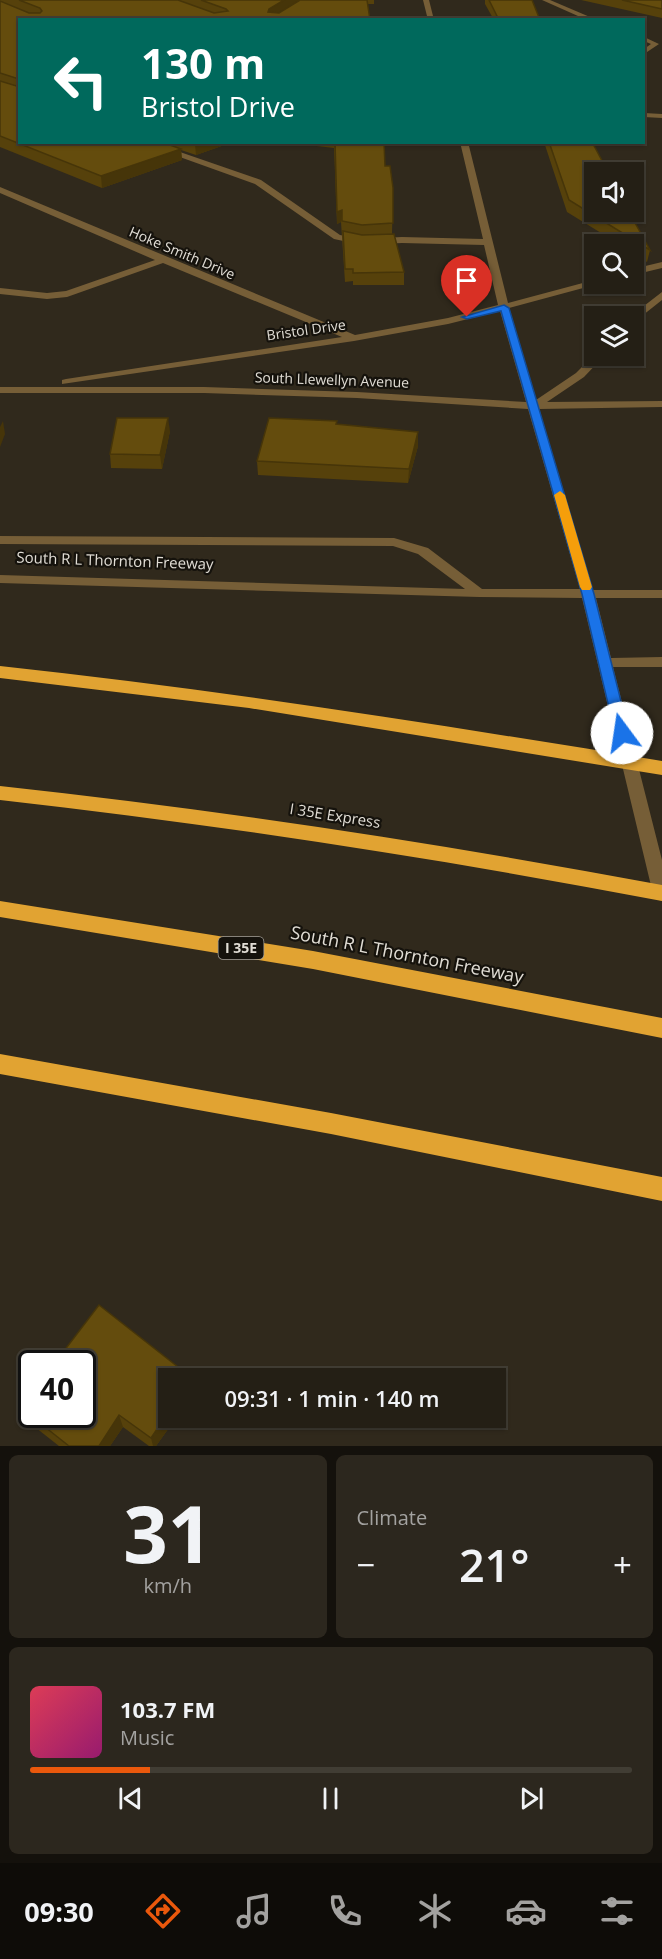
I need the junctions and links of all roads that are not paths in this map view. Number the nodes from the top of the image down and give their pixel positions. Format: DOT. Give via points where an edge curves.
graph roads {
  1 [pos="426,0"];
  2 [pos="545,0"];
  3 [pos="430,18"];
  4 [pos="589,18"];
  5 [pos="645,39"];
  6 [pos="659,45"];
  7 [pos="645,52"];
  8 [pos="645,115"];
  9 [pos="662,116"];
  10 [pos="148,144"];
  11 [pos="464,144"];
  12 [pos="0,190"];
  13 [pos="488,242"];
  14 [pos="163,260"];
  15 [pos="662,265"];
  16 [pos="644,269"];
  17 [pos="584,286"];
  18 [pos="0,291"];
  19 [pos="662,295"];
  20 [pos="504,308"];
  21 [pos="644,311"];
  22 [pos="354,338"];
  23 [pos="589,366"];
  24 [pos="0,390"];
  25 [pos="19,390"];
  26 [pos="662,404"];
  27 [pos="535,406"];
  28 [pos="0,540"];
  29 [pos="0,579"];
  30 [pos="479,593"];
  31 [pos="588,594"];
  32 [pos="662,594"];
  33 [pos="662,662"];
  34 [pos="605,663"];
  35 [pos="0,672"];
  36 [pos="662,768"];
  37 [pos="0,793"];
  38 [pos="662,894"];
  39 [pos="0,909"];
  40 [pos="662,1028"];
  41 [pos="0,1064"];
  42 [pos="662,1189"];
  1 -- 3 [label="street"];
  2 -- 4 [label="street"];
  5 -- 6 [label="street"];
  6 -- 7 [label="street"];
  8 -- 9 [label="street"];
  10 -- 13 [label="street" via="258,182 337,237 362,243"];
  11 -- 13 [label="street"];
  12 -- 14 [label="street, Hoke Smith Drive"];
  13 -- 20 [label="street"];
  14 -- 18 [label="street" via="67,294"];
  14 -- 22 [label="street, Hoke Smith Drive"];
  15 -- 16 [label="street"];
  17 -- 20 [label="street, Bristol Drive"];
  19 -- 21 [label="street"];
  20 -- 22 [label="street, Bristol Drive"];
  20 -- 27 [label="street"];
  22 -- 25 [label="street, Bristol Drive"];
  23 -- 27 [label="street"];
  24 -- 25 [label="street, South Llewellyn Avenue"];
  25 -- 27 [label="street, South Llewellyn Avenue" via="204,390"];
  26 -- 27 [label="street, South Llewellyn Avenue"];
  27 -- 31 [label="street"];
  28 -- 30 [label="street" via="394,542 423,551"];
  29 -- 30 [label="street, South R L Thornton Freeway"];
  30 -- 31 [label="street, South R L Thornton Freeway"];
  31 -- 32 [label="street, South R L Thornton Freeway"];
  31 -- 34 [label="street"];
  33 -- 34 [label="street"];
  34 -- 38 [label="street"];
  35 -- 36 [label="highway" via="196,694"];
  37 -- 38 [label="highway, I 35E Express" via="265,826 480,859"];
  39 -- 40 [label="highway, South R L Thornton Freeway / I 35E" via="301,958"];
  41 -- 42 [label="highway" via="462,1147"];
}
